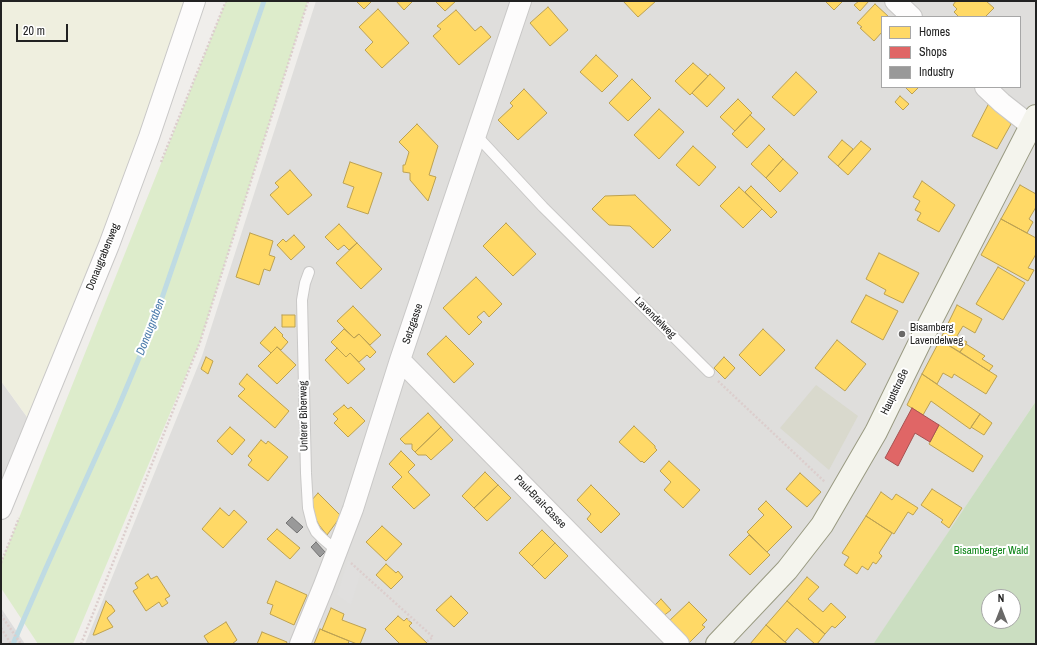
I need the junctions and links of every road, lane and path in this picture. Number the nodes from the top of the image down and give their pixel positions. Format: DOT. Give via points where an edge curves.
graph roads {
  1 [pos="195,1"];
  2 [pos="308,1"];
  3 [pos="521,1"];
  4 [pos="895,1"];
  5 [pos="911,16"];
  6 [pos="987,88"];
  7 [pos="1033,121"];
  8 [pos="476,135"];
  9 [pos="309,272"];
  10 [pos="400,360"];
  11 [pos="709,372"];
  12 [pos="840,495"];
  13 [pos="1,509"];
  14 [pos="337,550"];
  15 [pos="1,615"];
  16 [pos="411,617"];
  17 [pos="408,620"];
  18 [pos="1,628"];
  19 [pos="426,642"];
  20 [pos="11,644"];
  21 [pos="21,644"];
  22 [pos="81,644"];
  23 [pos="300,644"];
  24 [pos="679,644"];
  25 [pos="717,644"];
  1 -- 13 [label="street, Donaugrabenweg" via="114,232"];
  2 -- 22 [label="path" via="200,342"];
  3 -- 8 [label="street, Setzgasse"];
  4 -- 5 [label="street"];
  6 -- 7 [label="street" via="1002,103"];
  7 -- 12 [label="main road, Hauptstraße" via="876,432"];
  8 -- 10 [label="street, Setzgasse"];
  8 -- 11 [label="lane, Lavendelweg" via="543,207"];
  9 -- 14 [label="lane, Unterer Biberweg" via="302,300 308,508 316,532"];
  10 -- 14 [label="street, Setzgasse" via="353,509"];
  10 -- 24 [label="street, Paul-Brait-Gasse"];
  11 -- 12 [label="path"];
  12 -- 25 [label="main road, Hauptstraße" via="822,524 787,570"];
  14 -- 16 [label="path"];
  14 -- 23 [label="street, Setzgasse"];
  15 -- 21 [label="path"];
  16 -- 17 [label="path"];
  16 -- 19 [label="path" via="433,637"];
  18 -- 20 [label="path"];
}
